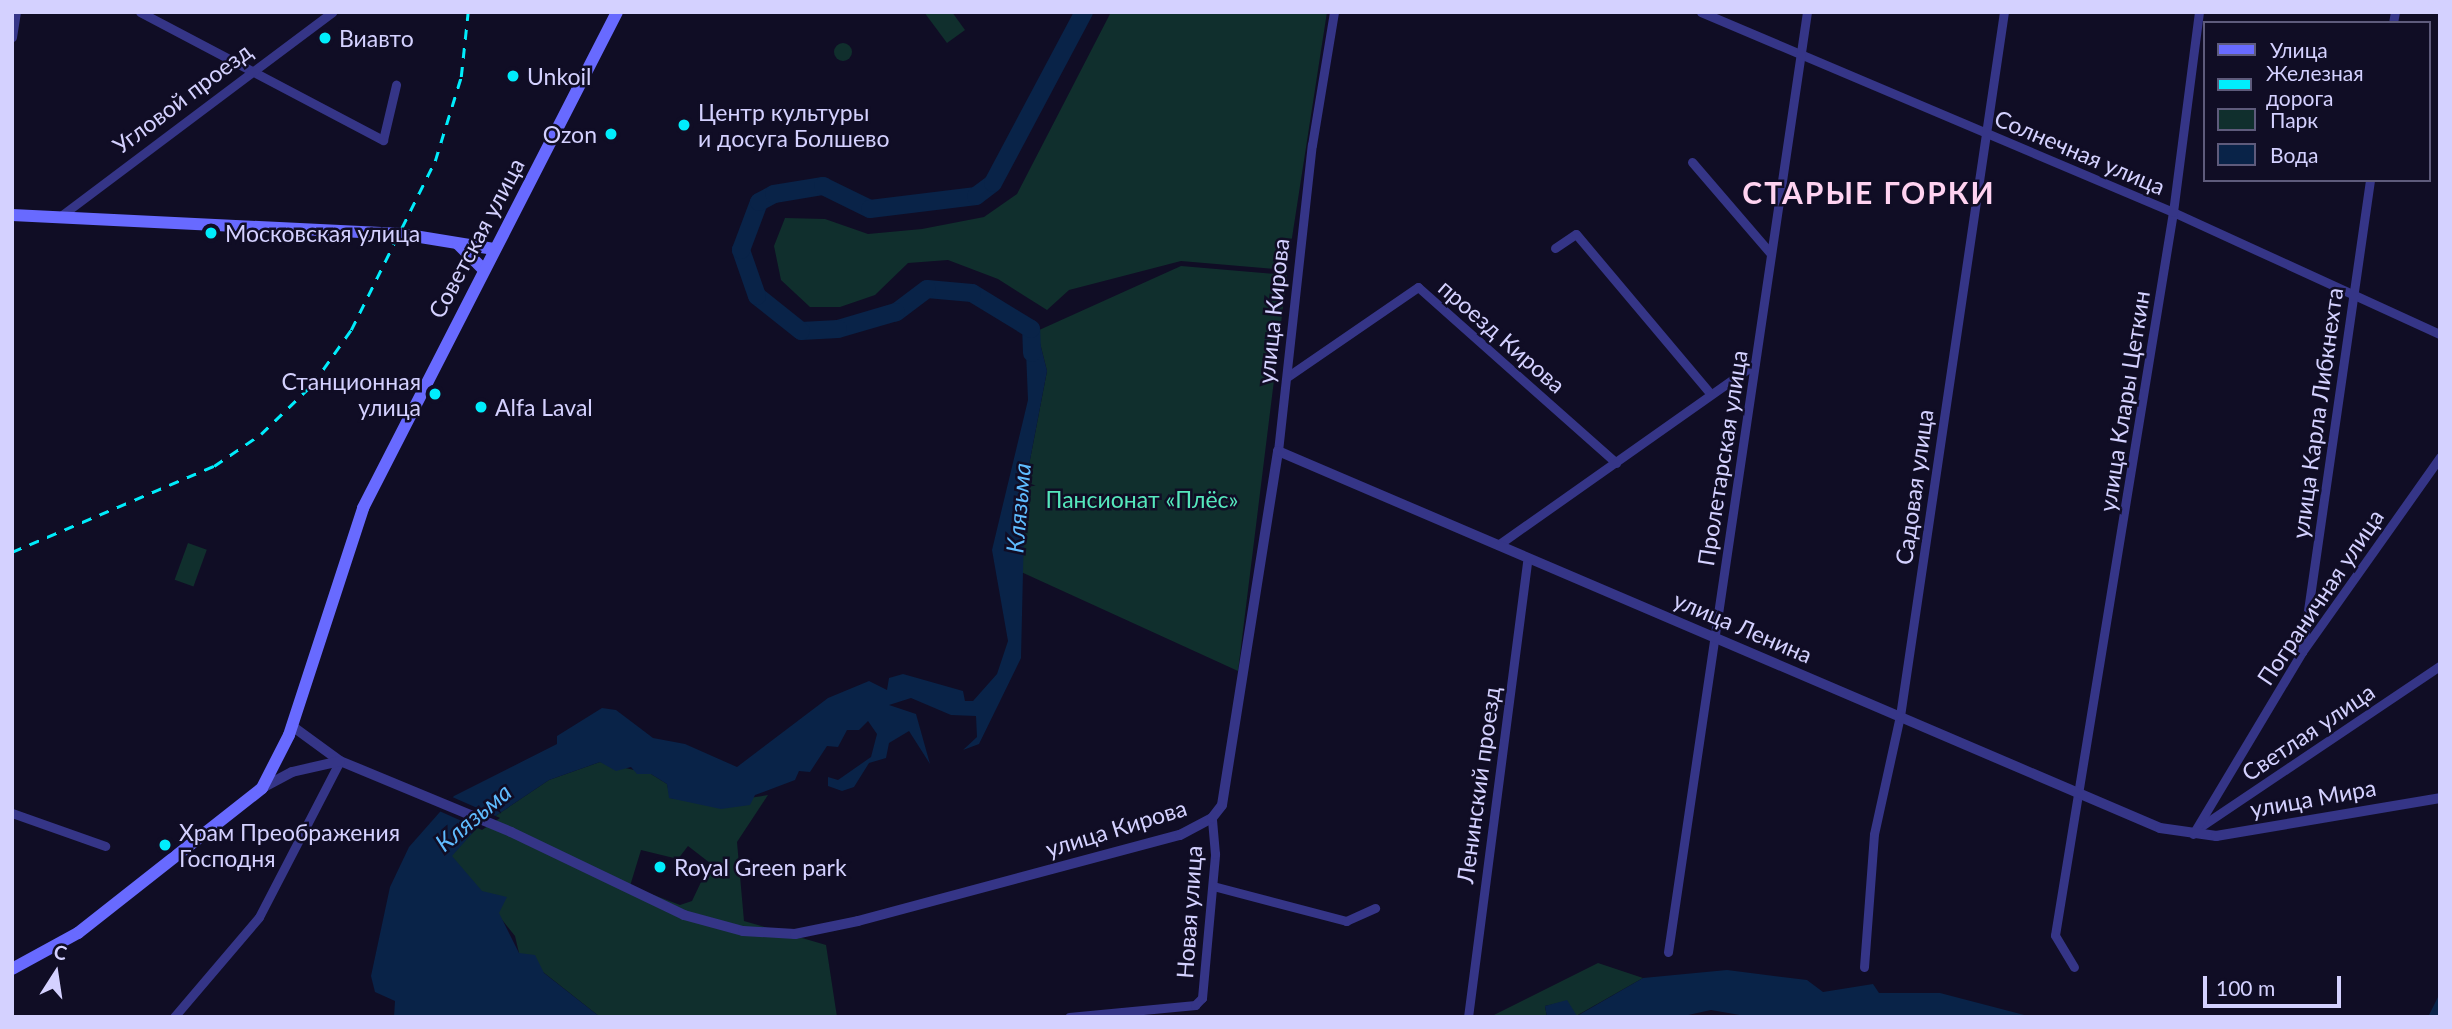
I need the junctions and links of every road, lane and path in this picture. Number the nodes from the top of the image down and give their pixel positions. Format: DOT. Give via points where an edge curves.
graph roads {
  1 [pos="16,12"];
  2 [pos="141,12"];
  3 [pos="332,12"];
  4 [pos="617,12"];
  5 [pos="1334,12"];
  6 [pos="1701,12"];
  7 [pos="1807,12"];
  8 [pos="2004,12"];
  9 [pos="2199,12"];
  10 [pos="12,37"];
  11 [pos="1801,53"];
  12 [pos="251,69"];
  13 [pos="396,85"];
  14 [pos="1985,133"];
  15 [pos="1692,162"];
  16 [pos="2370,182"];
  17 [pos="2174,212"];
  18 [pos="12,215"];
  19 [pos="58,218"];
  20 [pos="458,244"];
  21 [pos="1555,248"];
  22 [pos="494,249"];
  23 [pos="1771,254"];
  24 [pos="483,270"];
  25 [pos="2353,295"];
  26 [pos="2440,334"];
  27 [pos="1755,364"];
  28 [pos="1287,377"];
  29 [pos="1710,393"];
  30 [pos="1278,451"];
  31 [pos="2440,457"];
  32 [pos="1616,463"];
  33 [pos="1498,545"];
  34 [pos="1528,558"];
  35 [pos="1714,638"];
  36 [pos="2302,652"];
  37 [pos="2440,666"];
  38 [pos="1900,716"];
  39 [pos="292,726"];
  40 [pos="340,761"];
  41 [pos="262,788"];
  42 [pos="2081,796"];
  43 [pos="2440,798"];
  44 [pos="12,813"];
  45 [pos="1212,818"];
  46 [pos="2195,831"];
  47 [pos="105,846"];
  48 [pos="1213,886"];
  49 [pos="1375,908"];
  50 [pos="1668,952"];
  51 [pos="1864,967"];
  52 [pos="2074,967"];
  53 [pos="12,969"];
  54 [pos="174,1017"];
  55 [pos="1069,1017"];
  56 [pos="1468,1017"];
  1 -- 10 [label="street"];
  2 -- 12 [label="street"];
  3 -- 12 [label="street, Угловой проезд"];
  4 -- 22 [label="main road, Советская улица"];
  5 -- 28 [label="street, улица Кирова" via="1312,145"];
  6 -- 11 [label="street, Солнечная улица"];
  7 -- 11 [label="street, Пролетарская улица"];
  8 -- 14 [label="street, Садовая улица"];
  9 -- 17 [label="street, улица Клары Цеткин"];
  11 -- 14 [label="street, Солнечная улица"];
  11 -- 23 [label="street, Пролетарская улица"];
  12 -- 13 [label="street" via="383,140"];
  12 -- 19 [label="street, Угловой проезд"];
  14 -- 17 [label="street, Солнечная улица"];
  14 -- 38 [label="street, Садовая улица"];
  15 -- 23 [label="street"];
  16 -- 25 [label="street, улица Карла Либкнехта"];
  17 -- 25 [label="street, Солнечная улица"];
  17 -- 42 [label="street, улица Клары Цеткин"];
  18 -- 19 [label="main road"];
  19 -- 20 [label="main road" via="283,226"];
  20 -- 22 [label="main road"];
  20 -- 24 [label="main road"];
  21 -- 29 [label="street" via="1576,234"];
  22 -- 24 [label="main road, Советская улица"];
  23 -- 27 [label="street, Пролетарская улица"];
  24 -- 39 [label="main road, Советская улица" via="363,508"];
  25 -- 26 [label="street, Солнечная улица"];
  25 -- 36 [label="street, улица Карла Либкнехта"];
  27 -- 29 [label="street"];
  27 -- 35 [label="street, Пролетарская улица"];
  28 -- 30 [label="street, улица Кирова"];
  28 -- 32 [label="street, проезд Кирова" via="1418,287"];
  29 -- 32 [label="street"];
  30 -- 33 [label="street, улица Ленина"];
  30 -- 45 [label="street, улица Кирова" via="1226,787"];
  31 -- 36 [label="street, Пограничная улица"];
  32 -- 33 [label="street"];
  33 -- 34 [label="street, улица Ленина"];
  34 -- 35 [label="street, улица Ленина"];
  34 -- 56 [label="street, Ленинский проезд"];
  35 -- 38 [label="street, улица Ленина"];
  35 -- 50 [label="street, Пролетарская улица"];
  36 -- 46 [label="street, Пограничная улица"];
  37 -- 46 [label="street, Светлая улица"];
  38 -- 42 [label="street, улица Ленина"];
  38 -- 51 [label="street, Садовая улица" via="1874,834"];
  39 -- 40 [label="street, улица Кирова"];
  39 -- 41 [label="main road"];
  40 -- 41 [label="street" via="292,772"];
  40 -- 45 [label="street, улица Кирова" via="511,832 684,915 743,931 795,934 1180,835"];
  40 -- 54 [label="street" via="259,917"];
  41 -- 53 [label="main road" via="78,933"];
  42 -- 46 [label="street, улица Ленина" via="2160,828"];
  42 -- 52 [label="street, улица Клары Цеткин" via="2055,935"];
  43 -- 46 [label="street, улица Мира"];
  44 -- 47 [label="street"];
  45 -- 48 [label="street, Новая улица"];
  48 -- 49 [label="street" via="1346,920"];
  48 -- 55 [label="street, Новая улица" via="1199,1002"];
}
